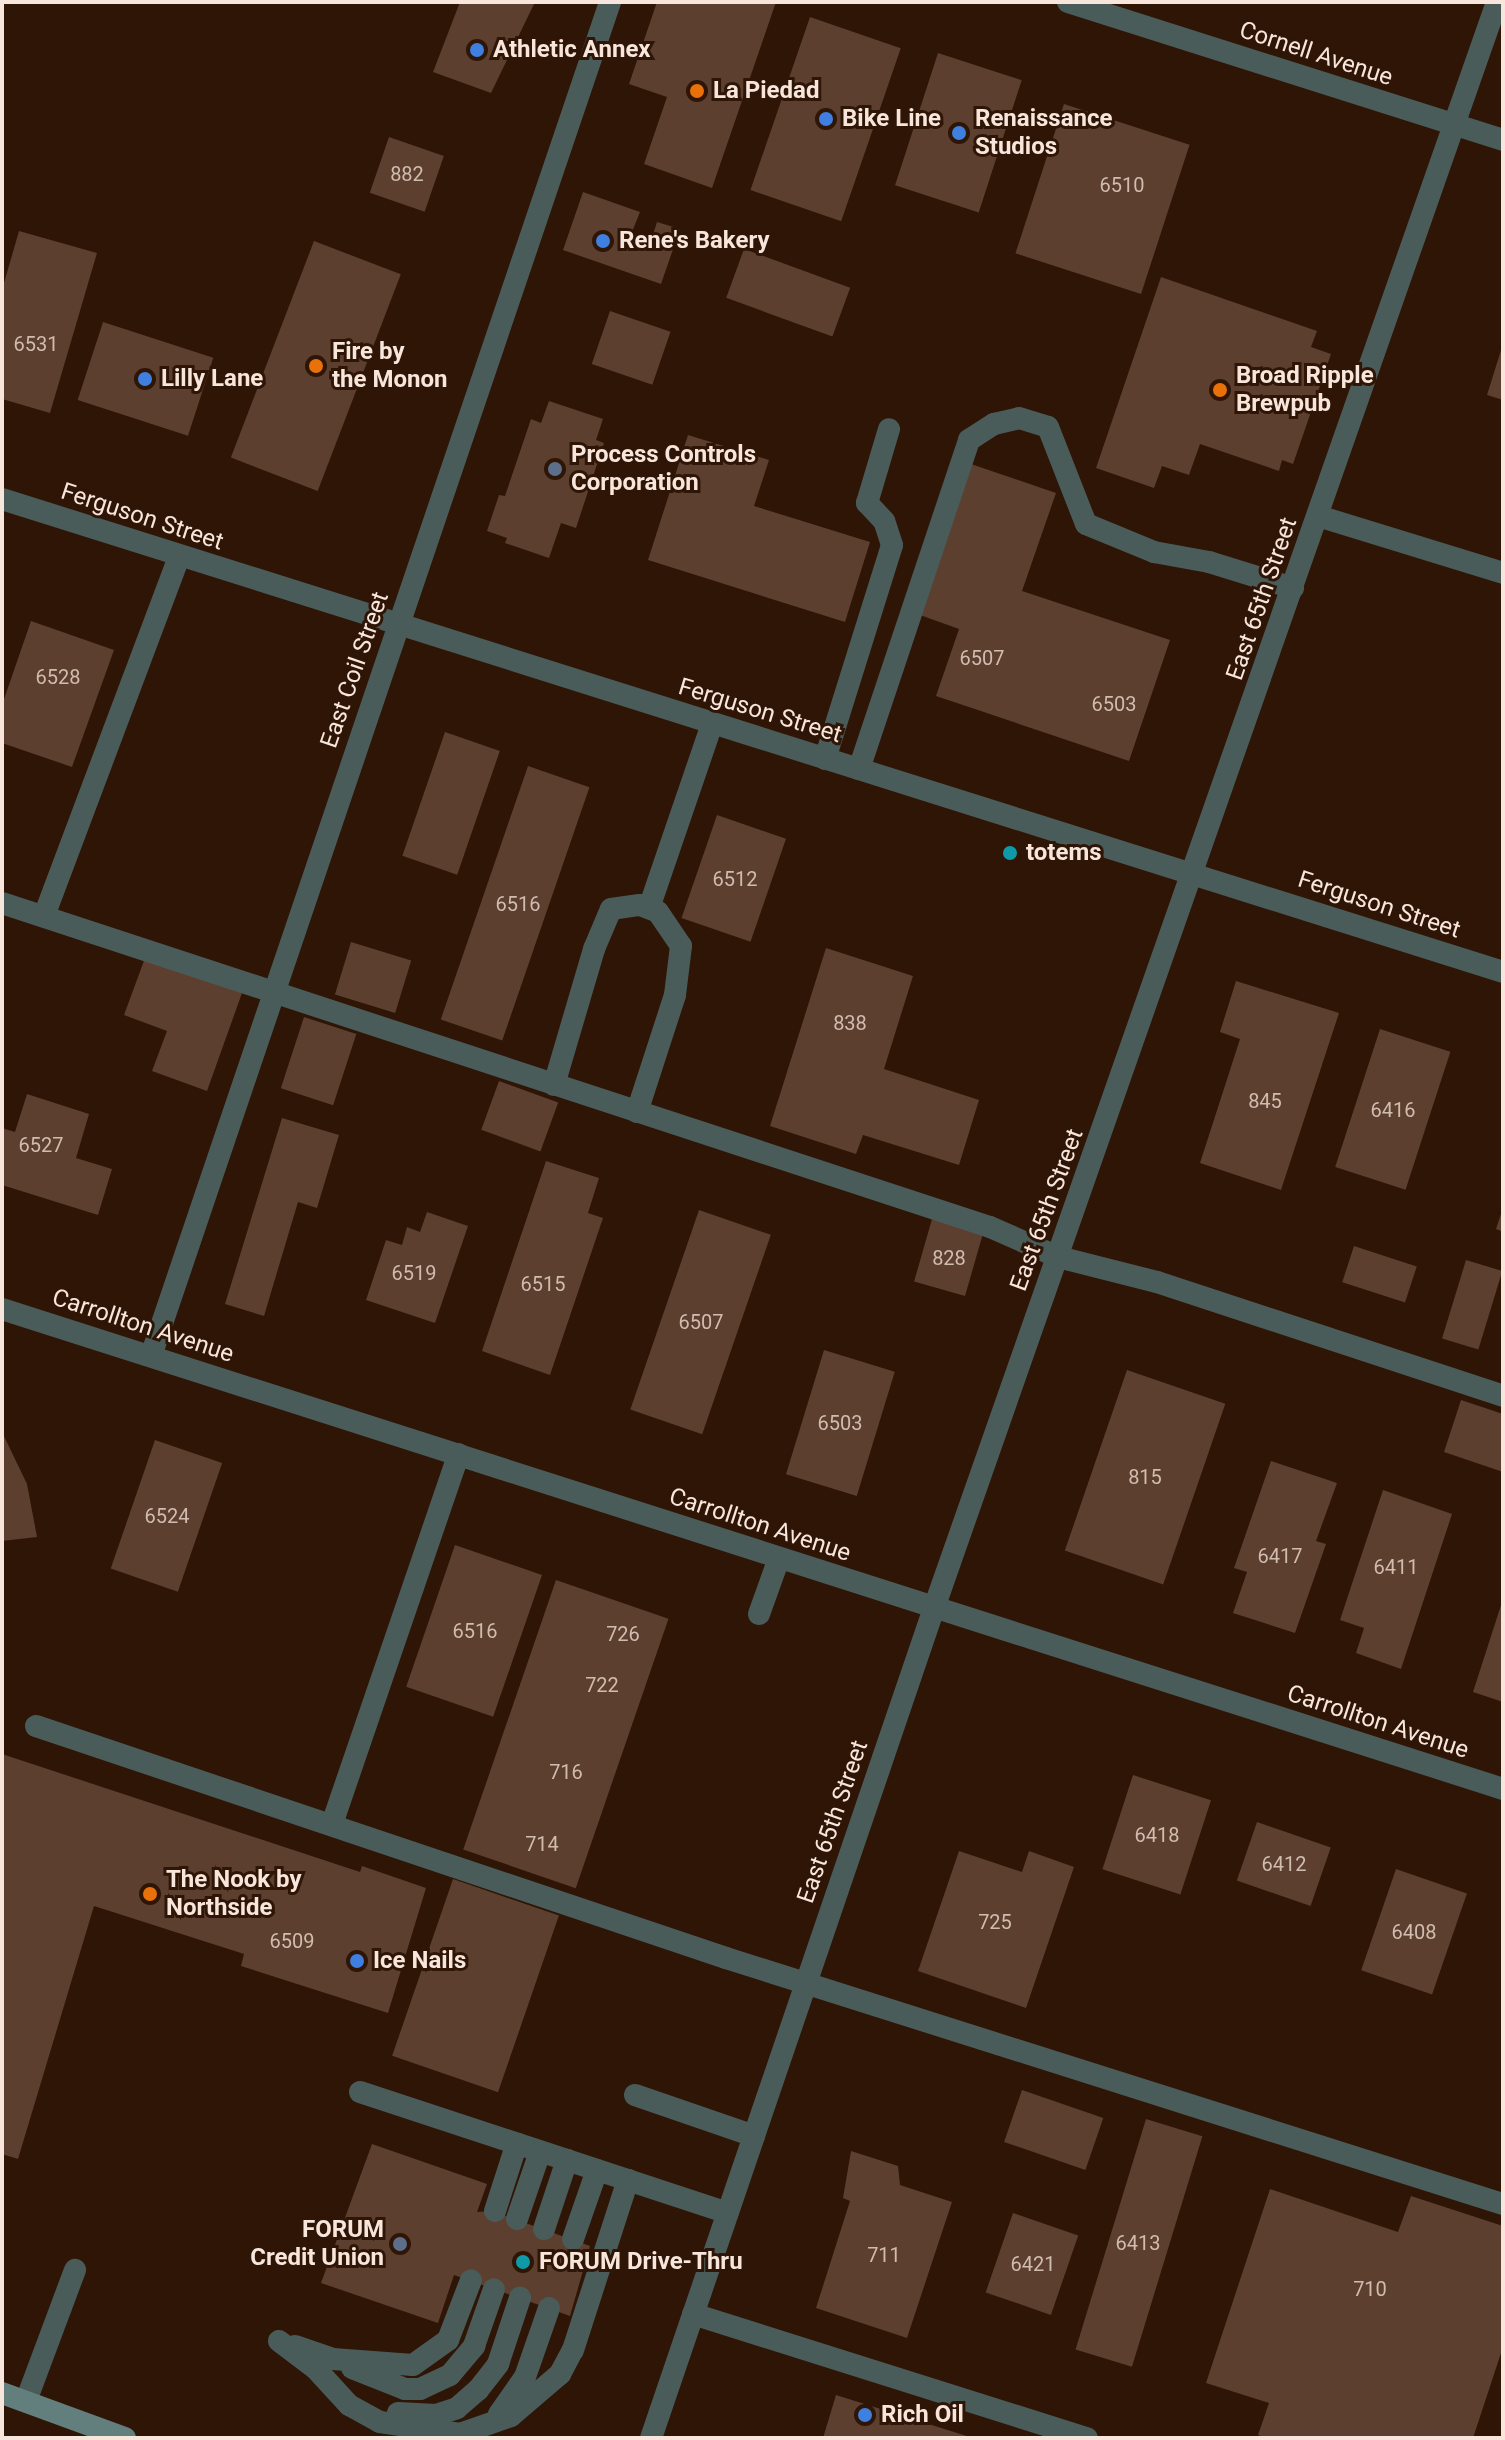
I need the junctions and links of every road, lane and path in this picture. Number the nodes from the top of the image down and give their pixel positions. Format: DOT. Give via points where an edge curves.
graph roads {
  1 [pos="610,2"];
  2 [pos="1068,2"];
  3 [pos="1497,2"];
  4 [pos="1455,125"];
  5 [pos="1503,140"];
  6 [pos="889,429"];
  7 [pos="2,499"];
  8 [pos="1318,516"];
  9 [pos="179,556"];
  10 [pos="1503,573"];
  11 [pos="1293,588"];
  12 [pos="397,625"];
  13 [pos="712,724"];
  14 [pos="825,759"];
  15 [pos="859,769"];
  16 [pos="1193,874"];
  17 [pos="2,903"];
  18 [pos="649,908"];
  19 [pos="44,916"];
  20 [pos="1503,972"];
  21 [pos="273,993"];
  22 [pos="554,1085"];
  23 [pos="637,1112"];
  24 [pos="1058,1257"];
  25 [pos="2,1309"];
  26 [pos="151,1356"];
  27 [pos="1503,1396"];
  28 [pos="459,1454"];
  29 [pos="779,1558"];
  30 [pos="934,1608"];
  31 [pos="759,1614"];
  32 [pos="36,1726"];
  33 [pos="1503,1789"];
  34 [pos="332,1824"];
  35 [pos="806,1981"];
  36 [pos="360,2092"];
  37 [pos="635,2095"];
  38 [pos="754,2136"];
  39 [pos="517,2143"];
  40 [pos="540,2152"];
  41 [pos="567,2160"];
  42 [pos="597,2170"];
  43 [pos="628,2180"];
  44 [pos="1503,2204"];
  45 [pos="495,2211"];
  46 [pos="728,2213"];
  47 [pos="517,2219"];
  48 [pos="544,2229"];
  49 [pos="573,2239"];
  50 [pos="75,2270"];
  51 [pos="471,2280"];
  52 [pos="494,2289"];
  53 [pos="520,2298"];
  54 [pos="549,2308"];
  55 [pos="693,2314"];
  56 [pos="279,2341"];
  57 [pos="325,2364"];
  58 [pos="2,2393"];
  59 [pos="26,2401"];
  60 [pos="479,2429"];
  61 [pos="125,2438"];
  62 [pos="651,2438"];
  63 [pos="1087,2438"];
  1 -- 12 [label="street, East Coil Street"];
  2 -- 4 [label="street, Cornell Avenue"];
  3 -- 4 [label="street, East 65th Street"];
  4 -- 5 [label="street, Cornell Avenue"];
  4 -- 8 [label="street, East 65th Street"];
  6 -- 14 [label="street" via="867,503 884,521 892,545"];
  7 -- 9 [label="street, Ferguson Street"];
  8 -- 10 [label="street"];
  8 -- 11 [label="street, East 65th Street"];
  9 -- 12 [label="street, Ferguson Street"];
  9 -- 19 [label="street"];
  11 -- 15 [label="street" via="1209,562 1154,552 1096,530 1086,524 1048,427 1019,418 994,424 969,440"];
  11 -- 16 [label="street, East 65th Street"];
  12 -- 13 [label="street, Ferguson Street"];
  12 -- 21 [label="street, East Coil Street"];
  13 -- 14 [label="street, Ferguson Street"];
  13 -- 18 [label="street"];
  14 -- 15 [label="street, Ferguson Street"];
  15 -- 16 [label="street, Ferguson Street"];
  16 -- 20 [label="street, Ferguson Street"];
  16 -- 24 [label="street, East 65th Street"];
  17 -- 19 [label="street"];
  18 -- 22 [label="street" via="611,909"];
  18 -- 23 [label="street" via="658,912 681,946 675,995"];
  19 -- 21 [label="street"];
  21 -- 22 [label="street"];
  21 -- 26 [label="street, East Coil Street"];
  22 -- 23 [label="street"];
  23 -- 24 [label="street" via="990,1227"];
  24 -- 27 [label="street" via="1157,1282"];
  24 -- 30 [label="street, East 65th Street"];
  25 -- 26 [label="street, Carrollton Avenue"];
  26 -- 28 [label="street, Carrollton Avenue"];
  28 -- 29 [label="street, Carrollton Avenue"];
  28 -- 34 [label="street"];
  29 -- 30 [label="street, Carrollton Avenue"];
  29 -- 31 [label="street"];
  30 -- 33 [label="street, Carrollton Avenue"];
  30 -- 35 [label="street, East 65th Street"];
  32 -- 34 [label="street"];
  34 -- 35 [label="street"];
  35 -- 38 [label="street, East 65th Street"];
  35 -- 44 [label="street" via="1296,2142"];
  36 -- 39 [label="street"];
  37 -- 38 [label="street"];
  38 -- 46 [label="street, East 65th Street"];
  39 -- 40 [label="street"];
  39 -- 45 [label="street"];
  40 -- 41 [label="street"];
  40 -- 47 [label="street"];
  41 -- 42 [label="street"];
  41 -- 48 [label="street"];
  42 -- 43 [label="street"];
  42 -- 49 [label="street"];
  43 -- 46 [label="street"];
  43 -- 60 [label="street" via="573,2350 560,2374 511,2416"];
  46 -- 55 [label="street, East 65th Street"];
  50 -- 59 [label="street"];
  51 -- 57 [label="street" via="448,2340 424,2360 401,2367"];
  52 -- 57 [label="street" via="465,2363 435,2384 420,2389 391,2386"];
  53 -- 57 [label="street" via="498,2364 457,2408 413,2417 390,2411"];
  54 -- 60 [label="street" via="519,2386 502,2411"];
  55 -- 62 [label="street, East 65th Street"];
  55 -- 63 [label="street"];
  56 -- 57 [label="street"];
  57 -- 60 [label="street" via="349,2405 380,2422 442,2433"];
  58 -- 59 [label="main road"];
  59 -- 61 [label="main road"];
}
